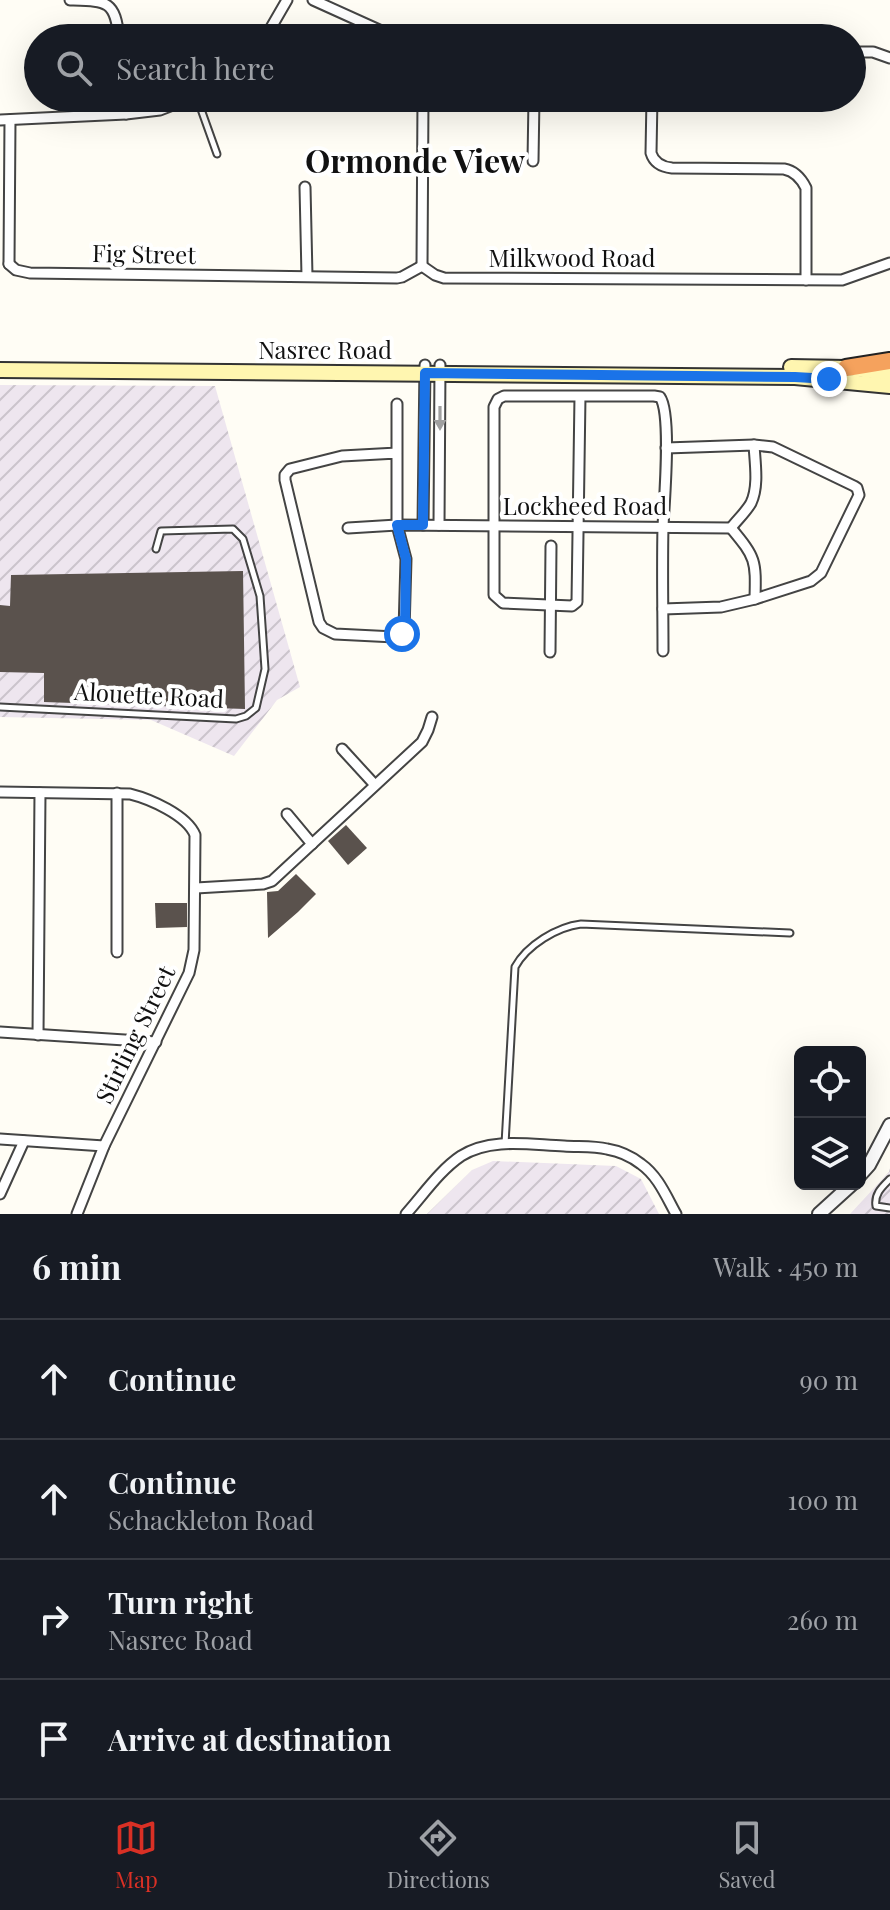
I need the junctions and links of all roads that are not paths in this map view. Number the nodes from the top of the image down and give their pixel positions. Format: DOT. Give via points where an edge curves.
graph roads {
  1 [pos="70,0"];
  2 [pos="287,0"];
  3 [pos="313,0"];
  4 [pos="117,24"];
  5 [pos="273,24"];
  6 [pos="366,24"];
  7 [pos="866,52"];
  8 [pos="890,58"];
  9 [pos="143,112"];
  10 [pos="202,112"];
  11 [pos="423,112"];
  12 [pos="534,112"];
  13 [pos="652,112"];
  14 [pos="126,114"];
  15 [pos="5,120"];
  16 [pos="217,154"];
  17 [pos="533,161"];
  18 [pos="305,187"];
  19 [pos="890,263"];
  20 [pos="4,266"];
  21 [pos="422,266"];
  22 [pos="307,276"];
  23 [pos="806,280"];
  24 [pos="890,361"];
  25 [pos="0,362"];
  26 [pos="846,368"];
  27 [pos="425,369"];
  28 [pos="440,369"];
  29 [pos="0,370"];
  30 [pos="890,373"];
  31 [pos="890,386"];
  32 [pos="580,396"];
  33 [pos="397,404"];
  34 [pos="754,445"];
  35 [pos="423,448"];
  36 [pos="440,448"];
  37 [pos="666,448"];
  38 [pos="397,453"];
  39 [pos="397,525"];
  40 [pos="423,525"];
  41 [pos="439,525"];
  42 [pos="495,526"];
  43 [pos="663,527"];
  44 [pos="348,528"];
  45 [pos="579,528"];
  46 [pos="731,528"];
  47 [pos="551,546"];
  48 [pos="156,549"];
  49 [pos="755,599"];
  50 [pos="550,605"];
  51 [pos="663,609"];
  52 [pos="663,651"];
  53 [pos="550,652"];
  54 [pos="0,707"];
  55 [pos="432,717"];
  56 [pos="342,749"];
  57 [pos="375,785"];
  58 [pos="0,792"];
  59 [pos="40,793"];
  60 [pos="117,793"];
  61 [pos="287,814"];
  62 [pos="312,844"];
  63 [pos="196,888"];
  64 [pos="790,933"];
  65 [pos="117,952"];
  66 [pos="0,1032"];
  67 [pos="38,1035"];
  68 [pos="156,1042"];
  69 [pos="890,1125"];
  70 [pos="0,1139"];
  71 [pos="24,1141"];
  72 [pos="505,1144"];
  73 [pos="104,1146"];
  74 [pos="866,1168"];
  75 [pos="889,1180"];
  76 [pos="845,1190"];
  77 [pos="0,1194"];
  78 [pos="890,1208"];
  79 [pos="77,1214"];
  80 [pos="406,1214"];
  81 [pos="676,1214"];
  82 [pos="819,1214"];
  1 -- 4 [label="street" via="104,2"];
  2 -- 5 [label="street"];
  3 -- 6 [label="street"];
  7 -- 8 [label="street"];
  9 -- 14 [label="street"];
  10 -- 16 [label="lane"];
  11 -- 21 [label="street"];
  12 -- 17 [label="street"];
  13 -- 23 [label="street" via="651,153 660,165 784,169 800,178 806,188"];
  14 -- 15 [label="street"];
  15 -- 20 [label="street, Fig Street"];
  18 -- 22 [label="street"];
  19 -- 23 [label="street, Milkwood Road" via="842,280"];
  20 -- 22 [label="street, Fig Street" via="30,273"];
  21 -- 22 [label="street, Fig Street" via="397,278"];
  21 -- 23 [label="street, Milkwood Road" via="444,278"];
  24 -- 26 [label="highway"];
  25 -- 27 [label="main road, Nasrec Road"];
  26 -- 28 [label="main road, Nasrec Road"];
  26 -- 30 [label="main road, Nasrec Road"];
  27 -- 28 [label="main road, Nasrec Road"];
  27 -- 29 [label="main road, Nasrec Road"];
  27 -- 35 [label="street"];
  28 -- 31 [label="main road, Nasrec Road" via="795,377"];
  28 -- 36 [label="street, one-way"];
  32 -- 37 [label="street" via="660,397"];
  32 -- 42 [label="street" via="504,396 496,402"];
  32 -- 45 [label="street"];
  33 -- 38 [label="street"];
  34 -- 37 [label="street"];
  34 -- 46 [label="street" via="753,498"];
  34 -- 49 [label="street" via="773,447 819,468 857,488 859,495 817,578"];
  35 -- 36 [label="street"];
  35 -- 40 [label="street"];
  36 -- 41 [label="street"];
  37 -- 43 [label="street"];
  38 -- 39 [label="street"];
  38 -- 39 [label="street" via="342,456 290,469 285,475 323,628 335,634 402,634 406,559"];
  39 -- 40 [label="street, Lockheed Road"];
  39 -- 44 [label="street, Lockheed Road"];
  40 -- 41 [label="street, Lockheed Road"];
  41 -- 42 [label="street, Lockheed Road"];
  42 -- 45 [label="street, Lockheed Road"];
  42 -- 50 [label="street" via="497,599"];
  43 -- 45 [label="street, Lockheed Road"];
  43 -- 46 [label="street, Lockheed Road"];
  43 -- 51 [label="street"];
  45 -- 50 [label="street" via="577,602"];
  46 -- 49 [label="street" via="752,557"];
  47 -- 50 [label="street"];
  48 -- 54 [label="lane, Alouette Road" via="161,531 233,529 243,539 260,596 265,669 256,708 236,719"];
  49 -- 51 [label="street" via="721,607"];
  50 -- 53 [label="street"];
  51 -- 52 [label="street"];
  55 -- 57 [label="street" via="422,742"];
  56 -- 57 [label="street"];
  57 -- 62 [label="street"];
  58 -- 59 [label="street, Stirling Street"];
  59 -- 60 [label="street, Stirling Street"];
  59 -- 67 [label="street"];
  60 -- 63 [label="street, Stirling Street" via="143,797 192,827"];
  60 -- 65 [label="street"];
  61 -- 62 [label="street"];
  62 -- 63 [label="street" via="268,883"];
  63 -- 68 [label="street, Stirling Street" via="193,958"];
  64 -- 72 [label="lane" via="581,924 534,946 515,967"];
  66 -- 67 [label="street"];
  67 -- 68 [label="street"];
  68 -- 73 [label="street, Stirling Street"];
  69 -- 74 [label="street"];
  70 -- 71 [label="street"];
  71 -- 73 [label="street"];
  71 -- 77 [label="street"];
  72 -- 80 [label="street" via="460,1156"];
  72 -- 81 [label="street" via="621,1153 652,1173"];
  73 -- 79 [label="street, Stirling Street"];
  75 -- 78 [label="lane" via="875,1200 876,1206"];
  76 -- 82 [label="street"];
}
